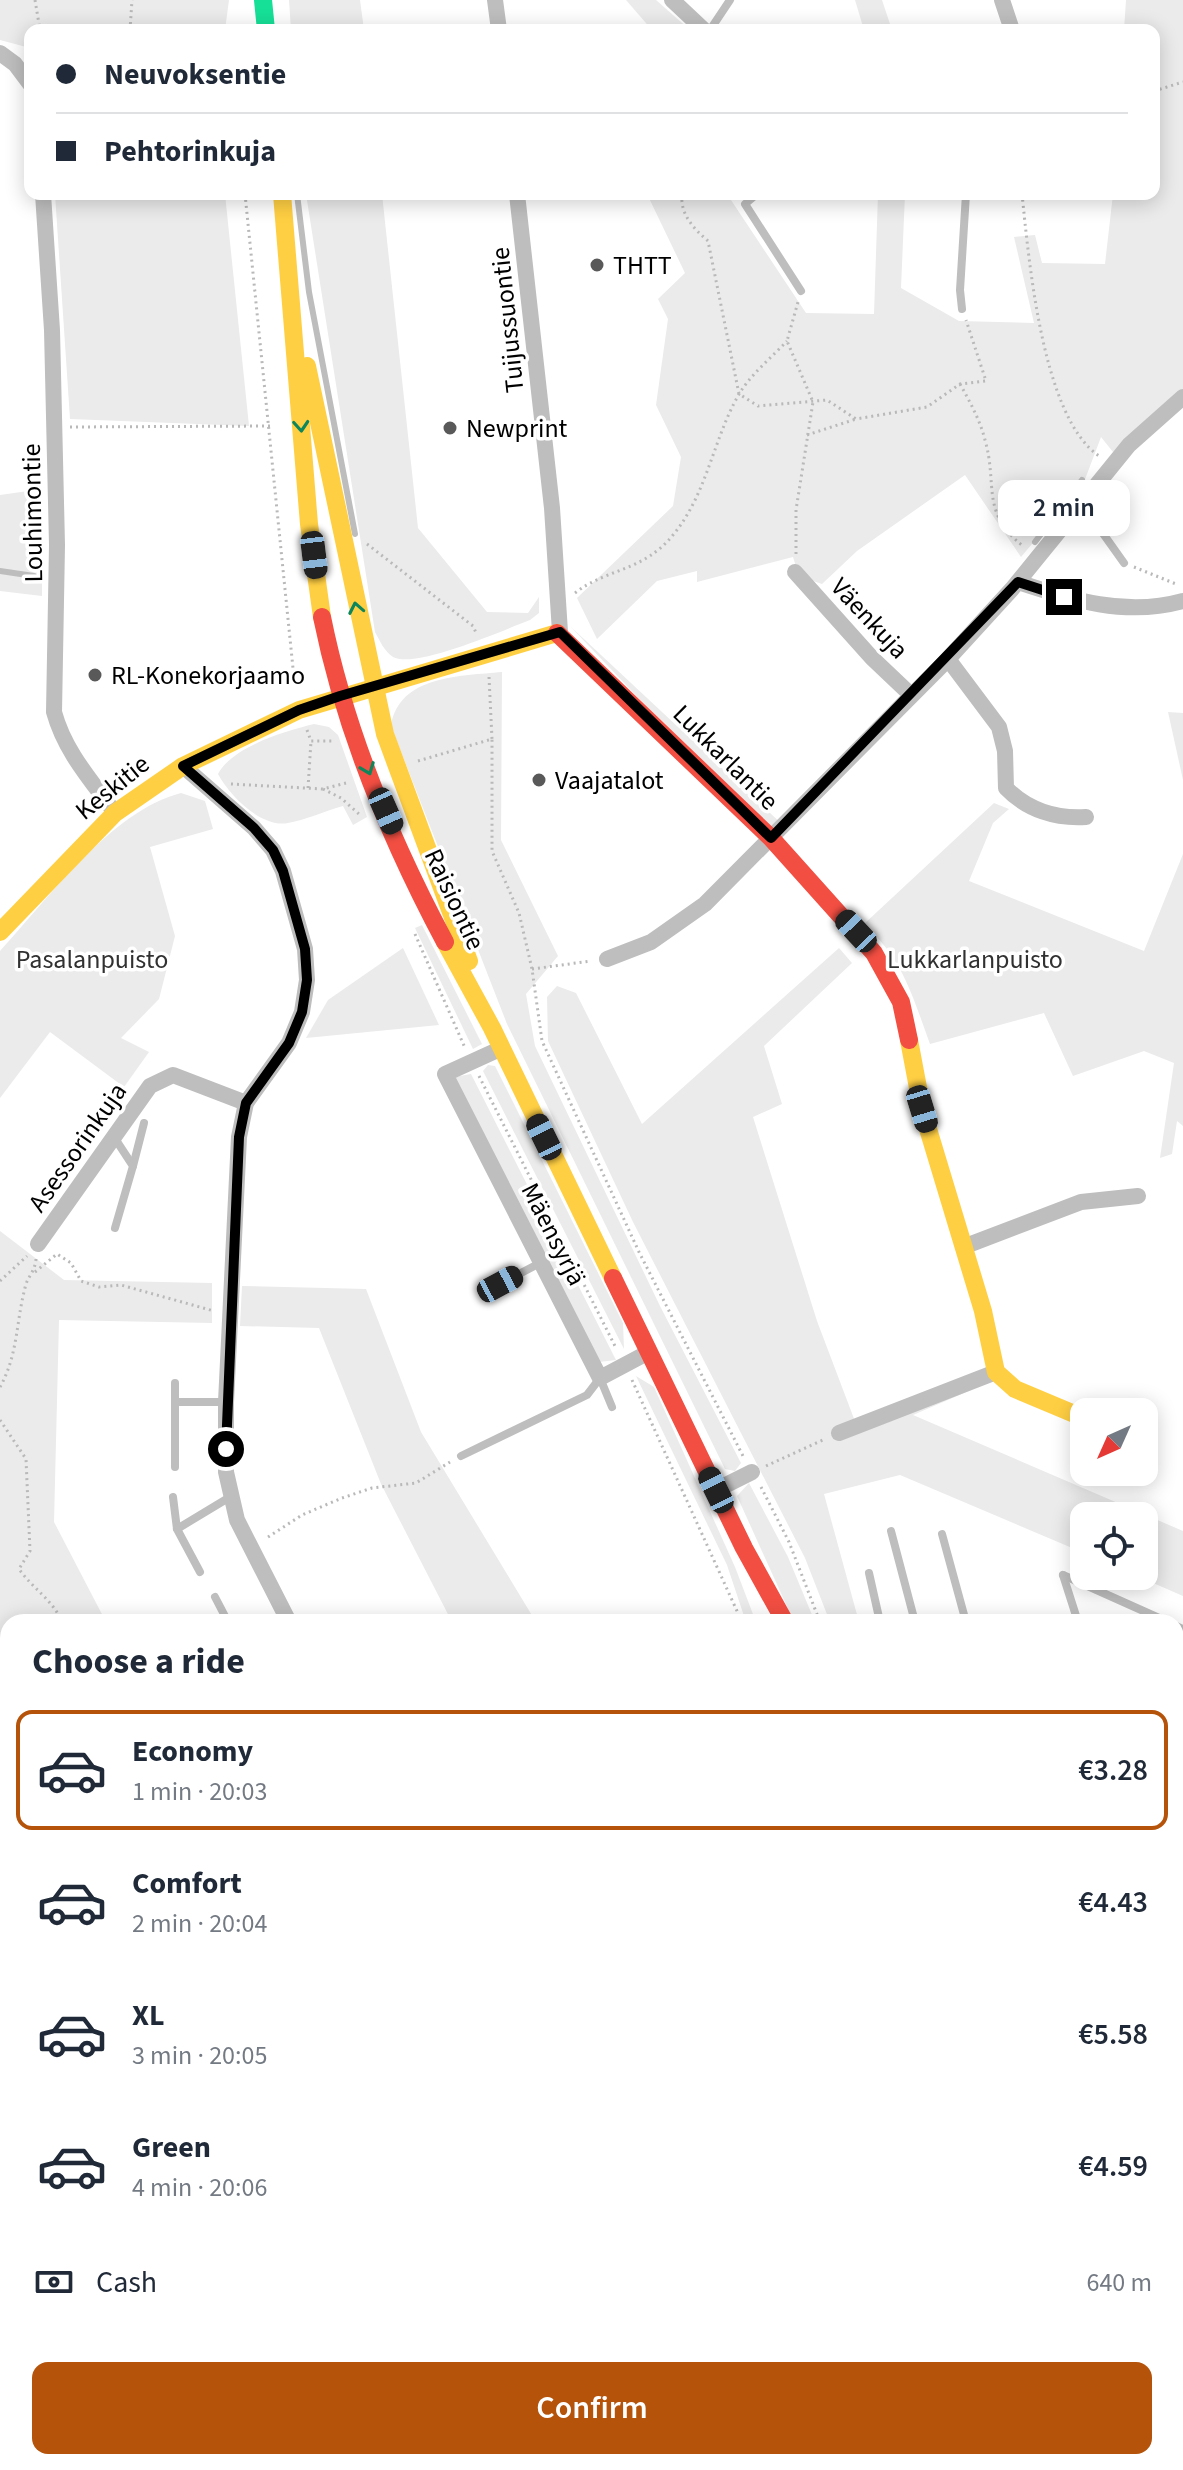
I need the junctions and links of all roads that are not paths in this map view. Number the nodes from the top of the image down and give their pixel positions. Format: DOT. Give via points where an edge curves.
graph roads {
  1 [pos="263,0"];
  2 [pos="495,0"];
  3 [pos="672,0"];
  4 [pos="730,0"];
  5 [pos="1002,0"];
  6 [pos="265,24"];
  7 [pos="498,24"];
  8 [pos="700,24"];
  9 [pos="712,24"];
  10 [pos="1010,24"];
  11 [pos="0,53"];
  12 [pos="24,74"];
  13 [pos="43,200"];
  14 [pos="283,200"];
  15 [pos="518,200"];
  16 [pos="750,200"];
  17 [pos="966,200"];
  18 [pos="801,291"];
  19 [pos="962,309"];
  20 [pos="295,320"];
  21 [pos="1183,397"];
  22 [pos="1082,504"];
  23 [pos="1124,563"];
  24 [pos="795,572"];
  25 [pos="1018,582"];
  26 [pos="1183,601"];
  27 [pos="560,632"];
  28 [pos="948,659"];
  29 [pos="373,684"];
  30 [pos="911,695"];
  31 [pos="340,696"];
  32 [pos="183,766"];
  33 [pos="115,813"];
  34 [pos="1086,817"];
  35 [pos="771,838"];
  36 [pos="0,932"];
  37 [pos="607,959"];
  38 [pos="492,1028"];
  39 [pos="502,1048"];
  40 [pos="246,1103"];
  41 [pos="144,1123"];
  42 [pos="113,1136"];
  43 [pos="133,1166"];
  44 [pos="1138,1196"];
  45 [pos="115,1228"];
  46 [pos="38,1244"];
  47 [pos="963,1247"];
  48 [pos="540,1263"];
  49 [pos="500,1284"];
  50 [pos="649,1352"];
  51 [pos="996,1372"];
  52 [pos="600,1378"];
  53 [pos="175,1383"];
  54 [pos="175,1402"];
  55 [pos="226,1402"];
  56 [pos="612,1407"];
  57 [pos="1070,1412"];
  58 [pos="839,1433"];
  59 [pos="461,1456"];
  60 [pos="175,1467"];
  61 [pos="752,1472"];
  62 [pos="716,1490"];
  63 [pos="173,1497"];
  64 [pos="230,1497"];
  65 [pos="177,1529"];
  66 [pos="891,1531"];
  67 [pos="942,1534"];
  68 [pos="744,1548"];
  69 [pos="200,1572"];
  70 [pos="869,1573"];
  71 [pos="215,1597"];
  72 [pos="224,1614"];
  73 [pos="284,1614"];
  74 [pos="765,1614"];
  75 [pos="781,1614"];
  76 [pos="878,1614"];
  77 [pos="913,1614"];
  78 [pos="964,1614"];
  79 [pos="1075,1614"];
  80 [pos="1150,1614"];
  1 -- 6 [label="main road"];
  2 -- 7 [label="street"];
  3 -- 8 [label="street"];
  4 -- 9 [label="lane"];
  5 -- 10 [label="street"];
  11 -- 12 [label="street"];
  13 -- 33 [label="street, Louhimontie" via="54,427 54,712 72,756"];
  14 -- 20 [label="main road, Raisiontie"];
  15 -- 27 [label="street, Tuijussuontie" via="552,508"];
  16 -- 18 [label="lane" via="745,204"];
  17 -- 19 [label="lane"];
  29 -- 20 [label="main road, Raisiontie, one-way" via="322,421"];
  20 -- 31 [label="main road, Raisiontie, one-way" via="319,599"];
  21 -- 22 [label="street" via="1143,431"];
  22 -- 23 [label="lane"];
  22 -- 25 [label="street"];
  24 -- 30 [label="street, Väenkuja"];
  25 -- 26 [label="street" via="1123,608"];
  25 -- 28 [label="street"];
  27 -- 29 [label="main road"];
  27 -- 35 [label="main road, Lukkarlantie"];
  28 -- 30 [label="street"];
  28 -- 34 [label="street" via="999,727 1006,788 1056,816"];
  29 -- 31 [label="main road, Keskitie"];
  29 -- 38 [label="main road, Raisiontie" via="407,798"];
  30 -- 35 [label="street"];
  31 -- 32 [label="main road, Keskitie"];
  31 -- 38 [label="main road, Raisiontie, one-way" via="449,951"];
  32 -- 33 [label="main road, Keskitie"];
  32 -- 40 [label="street" via="273,850 305,949 302,1012 289,1043"];
  33 -- 36 [label="main road, Keskitie"];
  35 -- 37 [label="street" via="676,927"];
  35 -- 47 [label="main road, Lukkarlantie" via="856,931 890,978 901,1002 922,1109"];
  38 -- 39 [label="main road, Raisiontie"];
  39 -- 48 [label="street, Mäensyrjä" via="445,1074"];
  39 -- 50 [label="main road, Raisiontie"];
  40 -- 42 [label="street, Asessorinkuja" via="173,1075 150,1086"];
  40 -- 55 [label="street" via="239,1137"];
  41 -- 43 [label="lane"];
  42 -- 43 [label="lane"];
  42 -- 46 [label="street, Asessorinkuja"];
  43 -- 45 [label="lane"];
  44 -- 47 [label="street" via="1081,1202"];
  47 -- 51 [label="main road, Lukkarlantie"];
  48 -- 49 [label="lane"];
  48 -- 52 [label="street, Mäensyrjä"];
  50 -- 52 [label="street"];
  50 -- 62 [label="main road, Raisiontie"];
  51 -- 57 [label="main road" via="1015,1389"];
  51 -- 58 [label="street"];
  52 -- 56 [label="lane"];
  52 -- 59 [label="lane" via="587,1395"];
  53 -- 54 [label="lane"];
  54 -- 55 [label="lane"];
  54 -- 60 [label="lane"];
  55 -- 64 [label="street"];
  61 -- 62 [label="street"];
  62 -- 68 [label="main road, Raisiontie"];
  63 -- 65 [label="lane"];
  64 -- 65 [label="lane"];
  64 -- 73 [label="street"];
  65 -- 69 [label="lane"];
  66 -- 77 [label="lane"];
  67 -- 78 [label="lane"];
  68 -- 74 [label="main road, Raisiontie"];
  68 -- 75 [label="main road, Raisiontie"];
  70 -- 76 [label="lane"];
  71 -- 72 [label="lane"];
  79 -- 80 [label="lane" via="1063,1575"];
}
